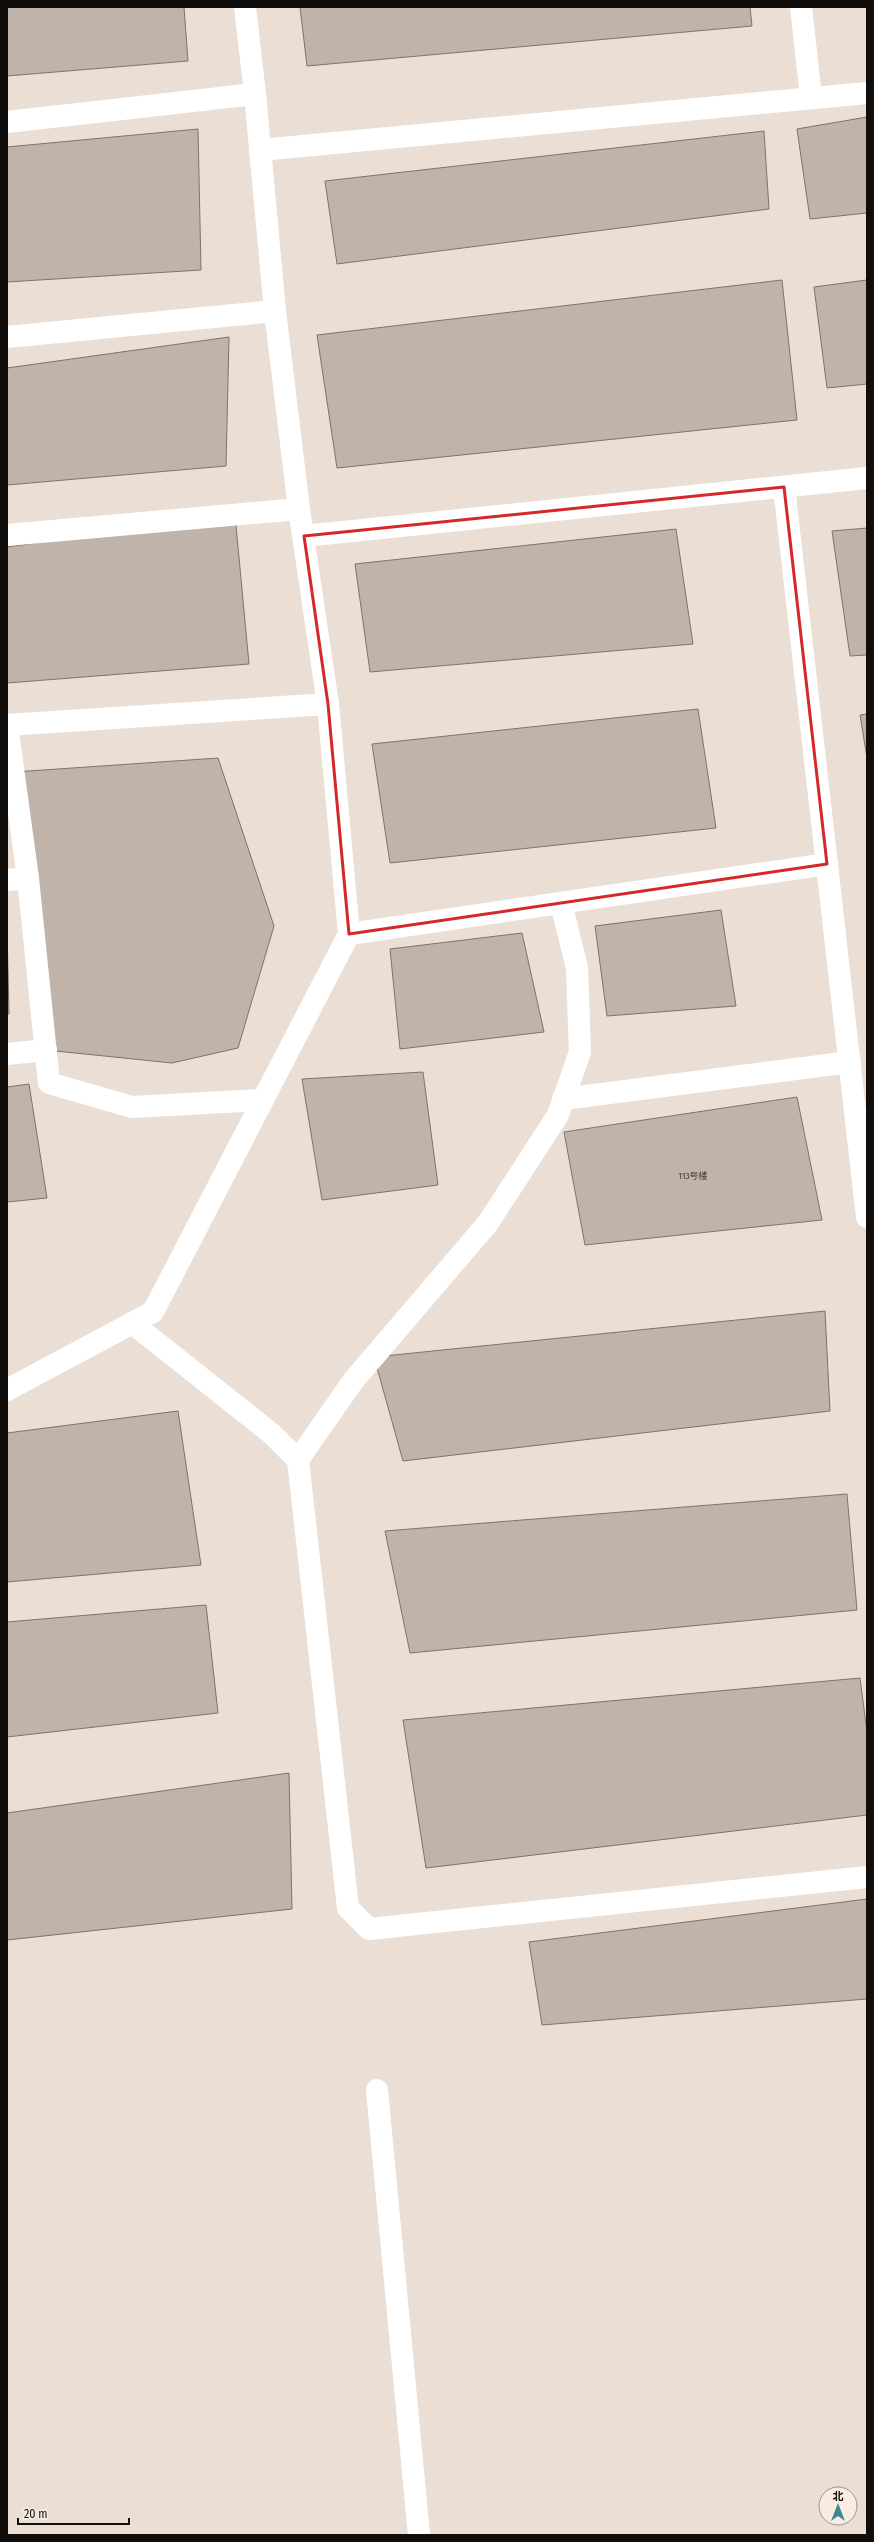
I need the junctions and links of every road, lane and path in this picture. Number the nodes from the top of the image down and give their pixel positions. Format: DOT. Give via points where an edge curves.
graph roads {
  1 [pos="245,7"];
  2 [pos="801,7"];
  3 [pos="867,93"];
  4 [pos="256,94"];
  5 [pos="811,97"];
  6 [pos="7,122"];
  7 [pos="260,150"];
  8 [pos="275,311"];
  9 [pos="7,336"];
  10 [pos="867,478"];
  11 [pos="784,487"];
  12 [pos="299,510"];
  13 [pos="7,535"];
  14 [pos="304,536"];
  15 [pos="328,704"];
  16 [pos="7,725"];
  17 [pos="827,864"];
  18 [pos="28,878"];
  19 [pos="7,880"];
  20 [pos="561,903"];
  21 [pos="349,934"];
  22 [pos="46,1050"];
  23 [pos="7,1054"];
  24 [pos="850,1062"];
  25 [pos="563,1099"];
  26 [pos="262,1100"];
  27 [pos="867,1216"];
  28 [pos="132,1323"];
  29 [pos="7,1390"];
  30 [pos="298,1460"];
  31 [pos="867,1877"];
  32 [pos="377,2090"];
  33 [pos="419,2535"];
  1 -- 4 [label="street"];
  2 -- 5 [label="street"];
  3 -- 5 [label="street"];
  4 -- 6 [label="street"];
  4 -- 7 [label="street"];
  5 -- 7 [label="street"];
  7 -- 8 [label="street"];
  8 -- 9 [label="street"];
  8 -- 12 [label="street"];
  10 -- 11 [label="street"];
  11 -- 14 [label="street"];
  11 -- 17 [label="street"];
  12 -- 13 [label="street"];
  12 -- 14 [label="street"];
  14 -- 15 [label="street"];
  15 -- 16 [label="street"];
  15 -- 21 [label="street"];
  16 -- 18 [label="street"];
  17 -- 20 [label="street"];
  17 -- 24 [label="street"];
  18 -- 19 [label="street"];
  18 -- 22 [label="street"];
  20 -- 21 [label="street"];
  20 -- 25 [label="street" via="577,968 580,1052"];
  21 -- 26 [label="street"];
  22 -- 23 [label="street"];
  22 -- 26 [label="street" via="49,1083 132,1107"];
  24 -- 25 [label="street"];
  24 -- 27 [label="street"];
  25 -- 30 [label="street" via="558,1115 488,1223 353,1381"];
  26 -- 28 [label="street" via="153,1312"];
  28 -- 29 [label="street"];
  28 -- 30 [label="street" via="272,1434"];
  30 -- 31 [label="street" via="348,1908 368,1929"];
  32 -- 33 [label="street"];
}
